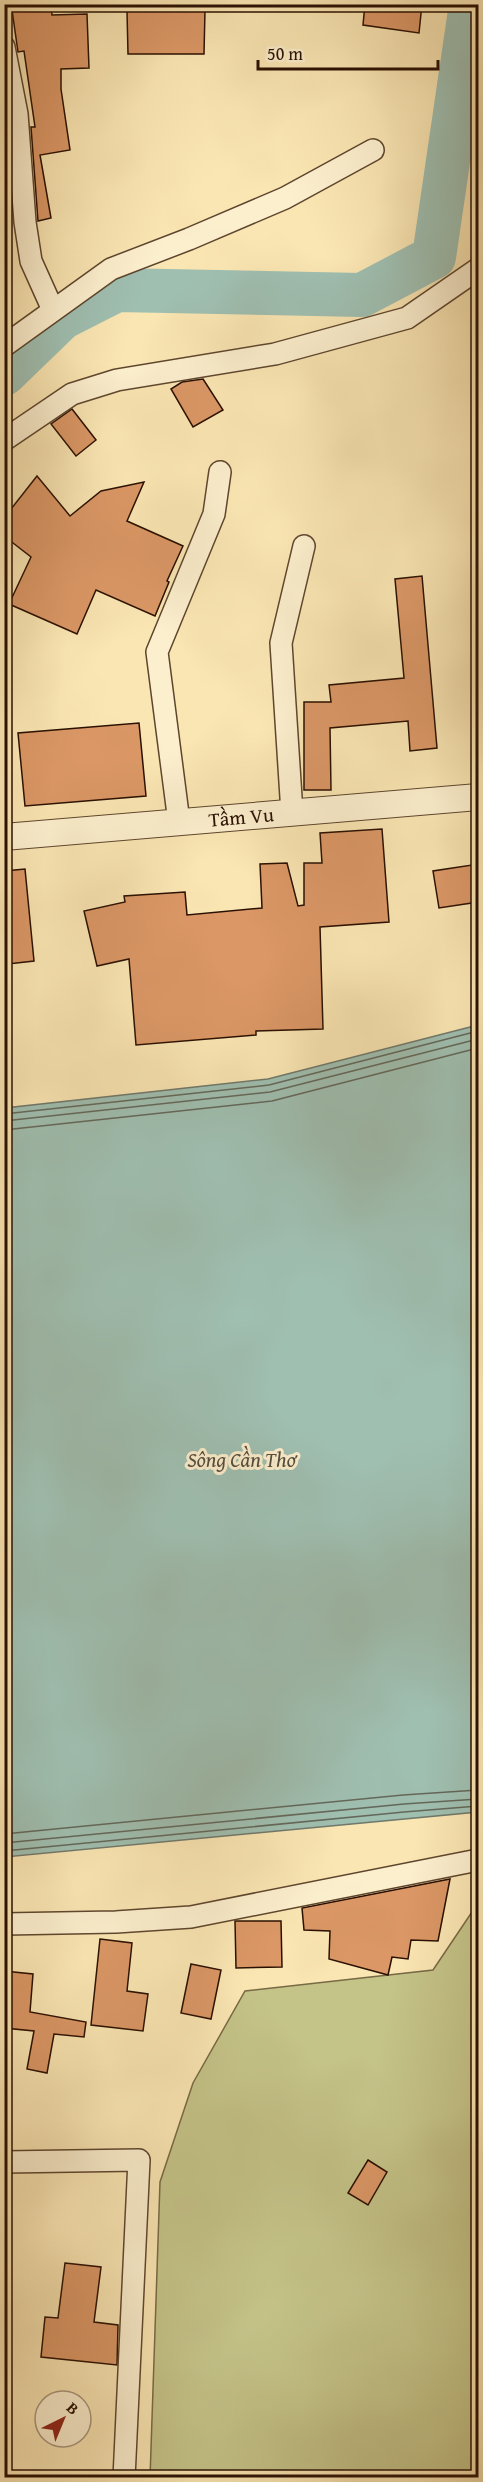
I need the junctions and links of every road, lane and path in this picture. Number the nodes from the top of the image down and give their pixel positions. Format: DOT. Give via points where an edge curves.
graph roads {
  1 [pos="4,47"];
  2 [pos="373,150"];
  3 [pos="478,269"];
  4 [pos="53,310"];
  5 [pos="4,346"];
  6 [pos="4,440"];
  7 [pos="220,472"];
  8 [pos="304,546"];
  9 [pos="478,797"];
  10 [pos="292,813"];
  11 [pos="179,822"];
  12 [pos="4,837"];
  13 [pos="478,1860"];
  14 [pos="4,1924"];
  15 [pos="4,2162"];
  16 [pos="124,2478"];
  1 -- 4 [label="street" via="17,114 31,261"];
  2 -- 4 [label="street" via="285,198 111,268"];
  3 -- 6 [label="street" via="407,318 274,354 117,380 72,394"];
  4 -- 5 [label="street"];
  7 -- 11 [label="street" via="214,513 157,652"];
  8 -- 10 [label="street" via="281,643"];
  9 -- 10 [label="street, Tầm Vu"];
  10 -- 11 [label="street, Tầm Vu"];
  11 -- 12 [label="street, Tầm Vu"];
  13 -- 14 [label="street" via="191,1917"];
  15 -- 16 [label="street" via="139,2160"];
}
